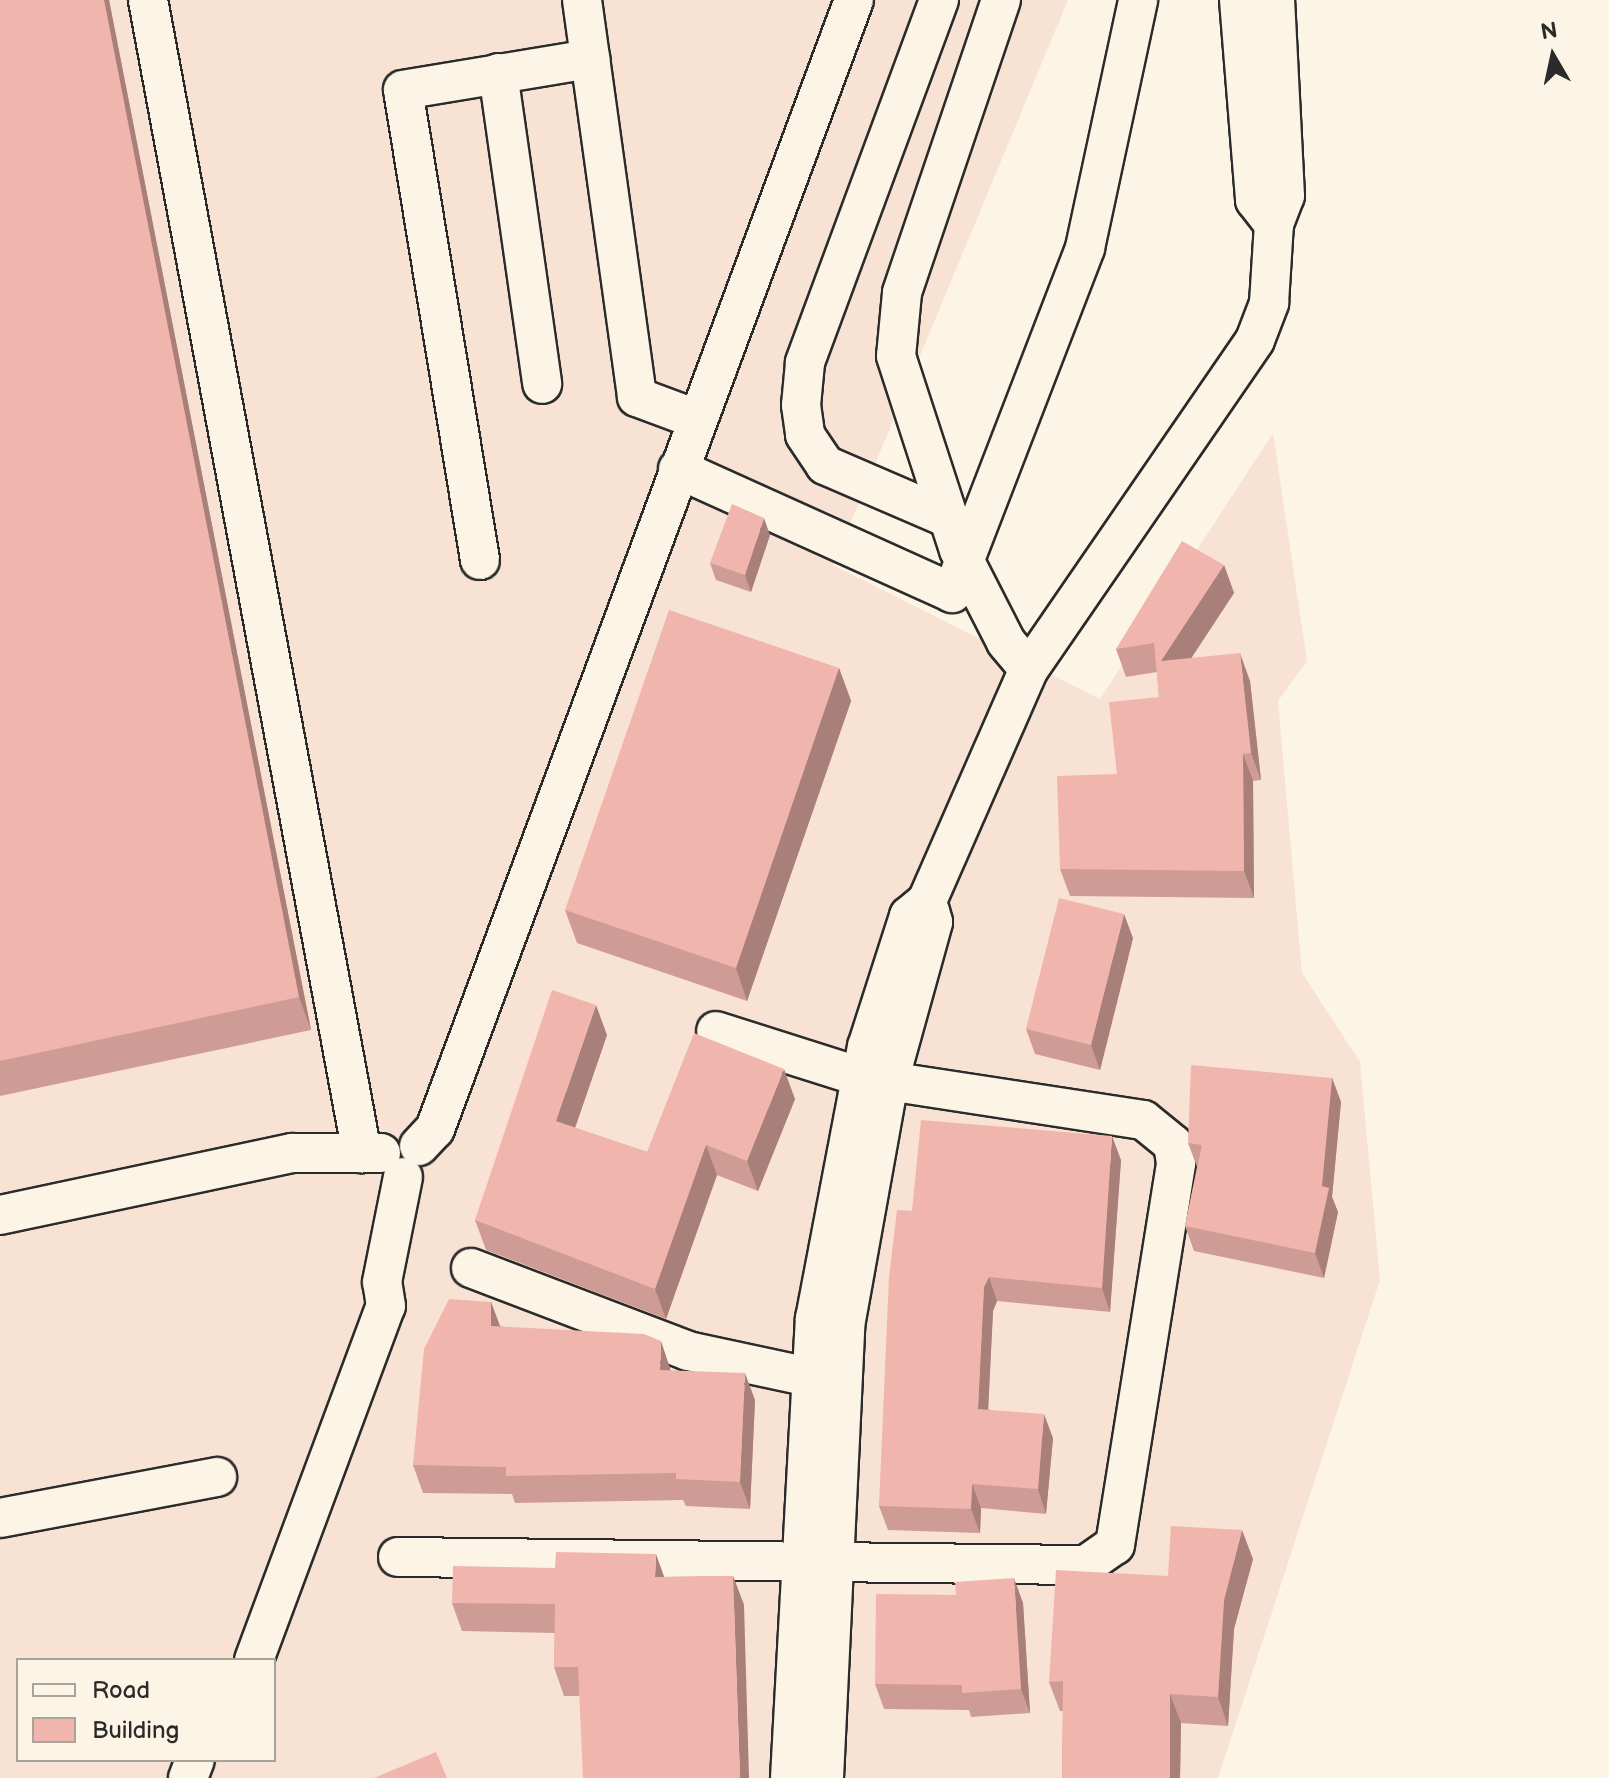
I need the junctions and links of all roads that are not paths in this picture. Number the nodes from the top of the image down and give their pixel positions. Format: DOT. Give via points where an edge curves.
graph roads {
  1 [pos="148,0"];
  2 [pos="582,0"];
  3 [pos="854,0"];
  4 [pos="939,0"];
  5 [pos="1001,0"];
  6 [pos="1138,0"];
  7 [pos="1239,0"];
  8 [pos="1275,0"];
  9 [pos="590,59"];
  10 [pos="498,73"];
  11 [pos="1274,224"];
  12 [pos="542,384"];
  13 [pos="696,419"];
  14 [pos="678,469"];
  15 [pos="948,518"];
  16 [pos="480,560"];
  17 [pos="966,563"];
  18 [pos="1029,669"];
  19 [pos="716,1031"];
  20 [pos="875,1079"];
  21 [pos="391,1157"];
  22 [pos="0,1215"];
  23 [pos="471,1268"];
  24 [pos="382,1282"];
  25 [pos="826,1381"];
  26 [pos="217,1477"];
  27 [pos="0,1518"];
  28 [pos="398,1557"];
  29 [pos="814,1558"];
  30 [pos="232,1658"];
  31 [pos="255,1658"];
  32 [pos="790,1778"];
  33 [pos="824,1778"];
  1 -- 21 [label="street"];
  2 -- 9 [label="street"];
  3 -- 13 [label="street"];
  4 -- 15 [label="street" via="805,363 801,405 805,435 825,465"];
  5 -- 15 [label="street" via="896,321 901,382"];
  6 -- 17 [label="street" via="1085,248"];
  7 -- 11 [label="street" via="1255,200"];
  8 -- 11 [label="street" via="1285,196"];
  9 -- 10 [label="street"];
  9 -- 13 [label="street" via="637,397"];
  10 -- 12 [label="street"];
  10 -- 16 [label="street" via="403,90"];
  11 -- 18 [label="street" via="1269,303 1255,340"];
  13 -- 14 [label="street"];
  14 -- 17 [label="street" via="952,593"];
  14 -- 21 [label="street" via="435,1129"];
  15 -- 17 [label="street"];
  17 -- 18 [label="street" via="1006,642"];
  18 -- 20 [label="street" via="927,901 909,916"];
  19 -- 20 [label="street"];
  20 -- 25 [label="street"];
  20 -- 29 [label="street" via="1143,1120 1173,1144 1176,1163 1115,1545 1086,1565"];
  21 -- 22 [label="street" via="292,1153"];
  21 -- 24 [label="street"];
  23 -- 25 [label="street" via="688,1351"];
  24 -- 30 [label="street" via="362,1300"];
  24 -- 31 [label="street" via="386,1306"];
  25 -- 29 [label="street"];
  26 -- 27 [label="street"];
  28 -- 29 [label="street"];
  29 -- 32 [label="street"];
  29 -- 33 [label="street"];
}
